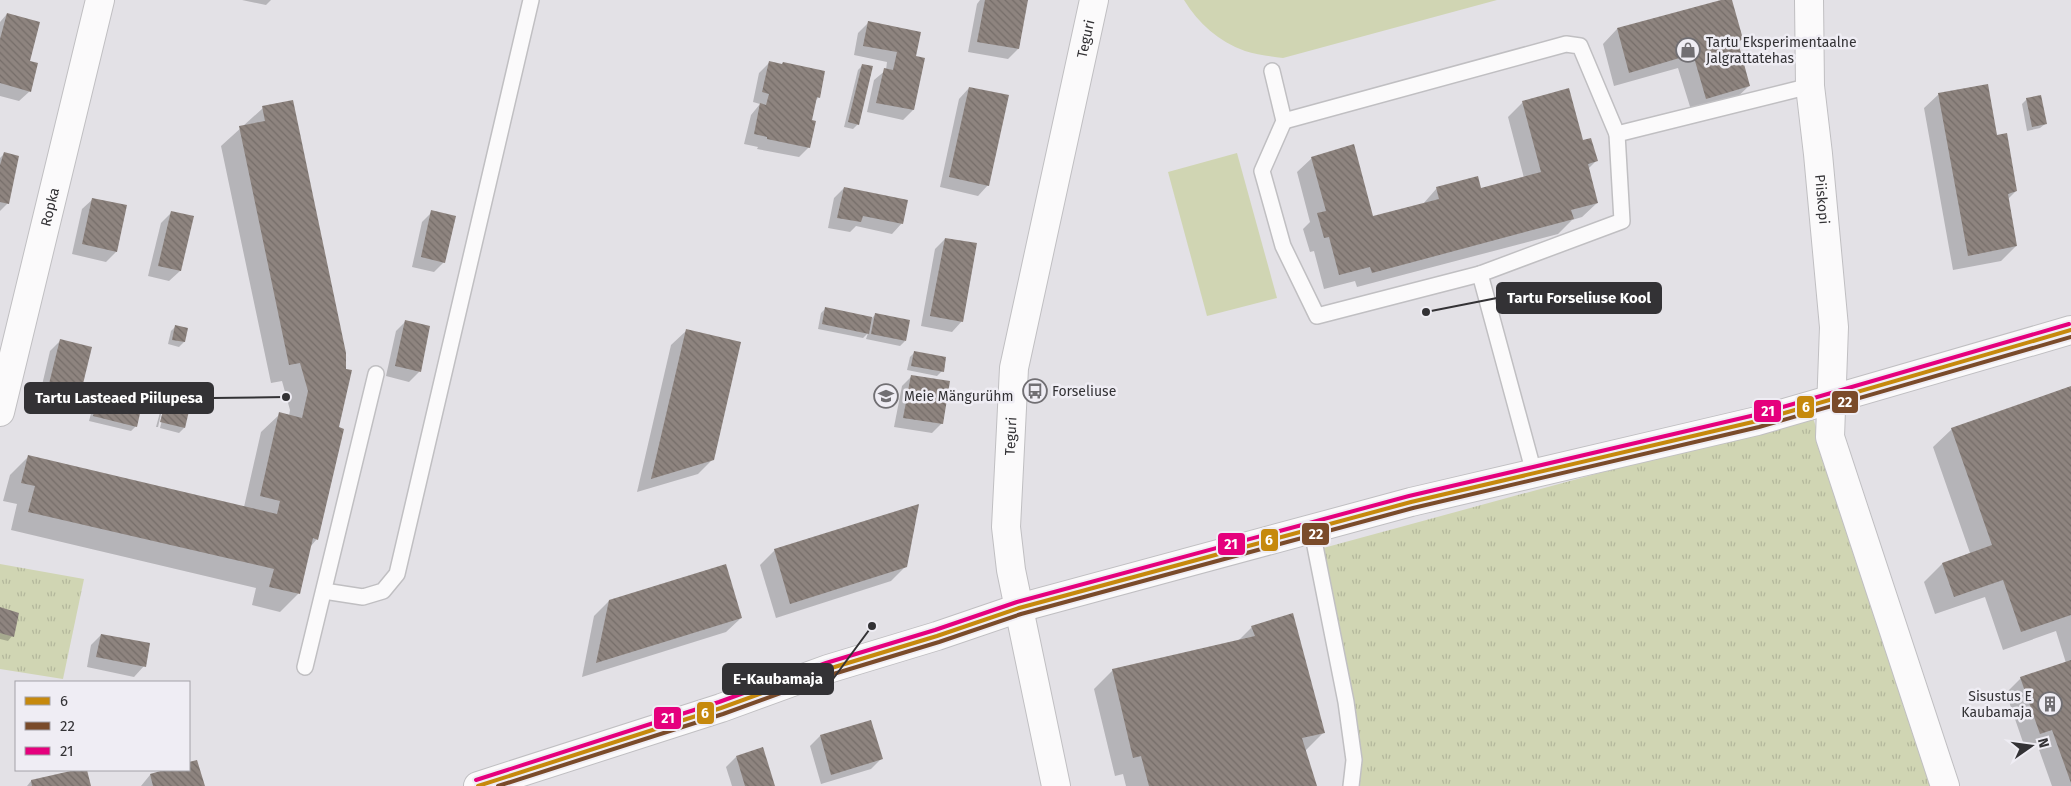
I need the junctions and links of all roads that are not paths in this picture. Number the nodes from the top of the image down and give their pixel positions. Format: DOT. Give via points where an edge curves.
graph roads {
  1 [pos="100,0"];
  2 [pos="531,0"];
  3 [pos="1094,0"];
  4 [pos="1809,0"];
  5 [pos="1272,71"];
  6 [pos="1810,86"];
  7 [pos="1284,122"];
  8 [pos="1617,134"];
  9 [pos="1480,274"];
  10 [pos="2071,330"];
  11 [pos="376,374"];
  12 [pos="1832,399"];
  13 [pos="0,412"];
  14 [pos="1534,473"];
  15 [pos="1312,530"];
  16 [pos="324,590"];
  17 [pos="1019,608"];
  18 [pos="305,666"];
  19 [pos="478,786"];
  20 [pos="1056,786"];
  21 [pos="1351,786"];
  22 [pos="1945,786"];
  1 -- 13 [label="street, Ropka"];
  2 -- 16 [label="lane" via="396,574 383,591 363,597"];
  3 -- 17 [label="street, Teguri" via="1014,368 1006,527"];
  4 -- 6 [label="street, Piiskopi"];
  5 -- 7 [label="lane"];
  6 -- 8 [label="lane"];
  6 -- 12 [label="street, Piiskopi" via="1834,327"];
  7 -- 8 [label="lane" via="1566,44 1580,46"];
  7 -- 9 [label="lane" via="1262,171 1283,246 1317,316"];
  8 -- 9 [label="lane" via="1622,221"];
  9 -- 14 [label="lane"];
  10 -- 12 [label="street"];
  11 -- 16 [label="lane"];
  12 -- 14 [label="street" via="1757,421"];
  12 -- 22 [label="street, Piiskopi" via="1830,437"];
  14 -- 15 [label="street"];
  15 -- 17 [label="street"];
  15 -- 21 [label="lane" via="1346,702 1354,760"];
  16 -- 18 [label="lane"];
  17 -- 19 [label="street"];
  17 -- 20 [label="street, Teguri"];
}
